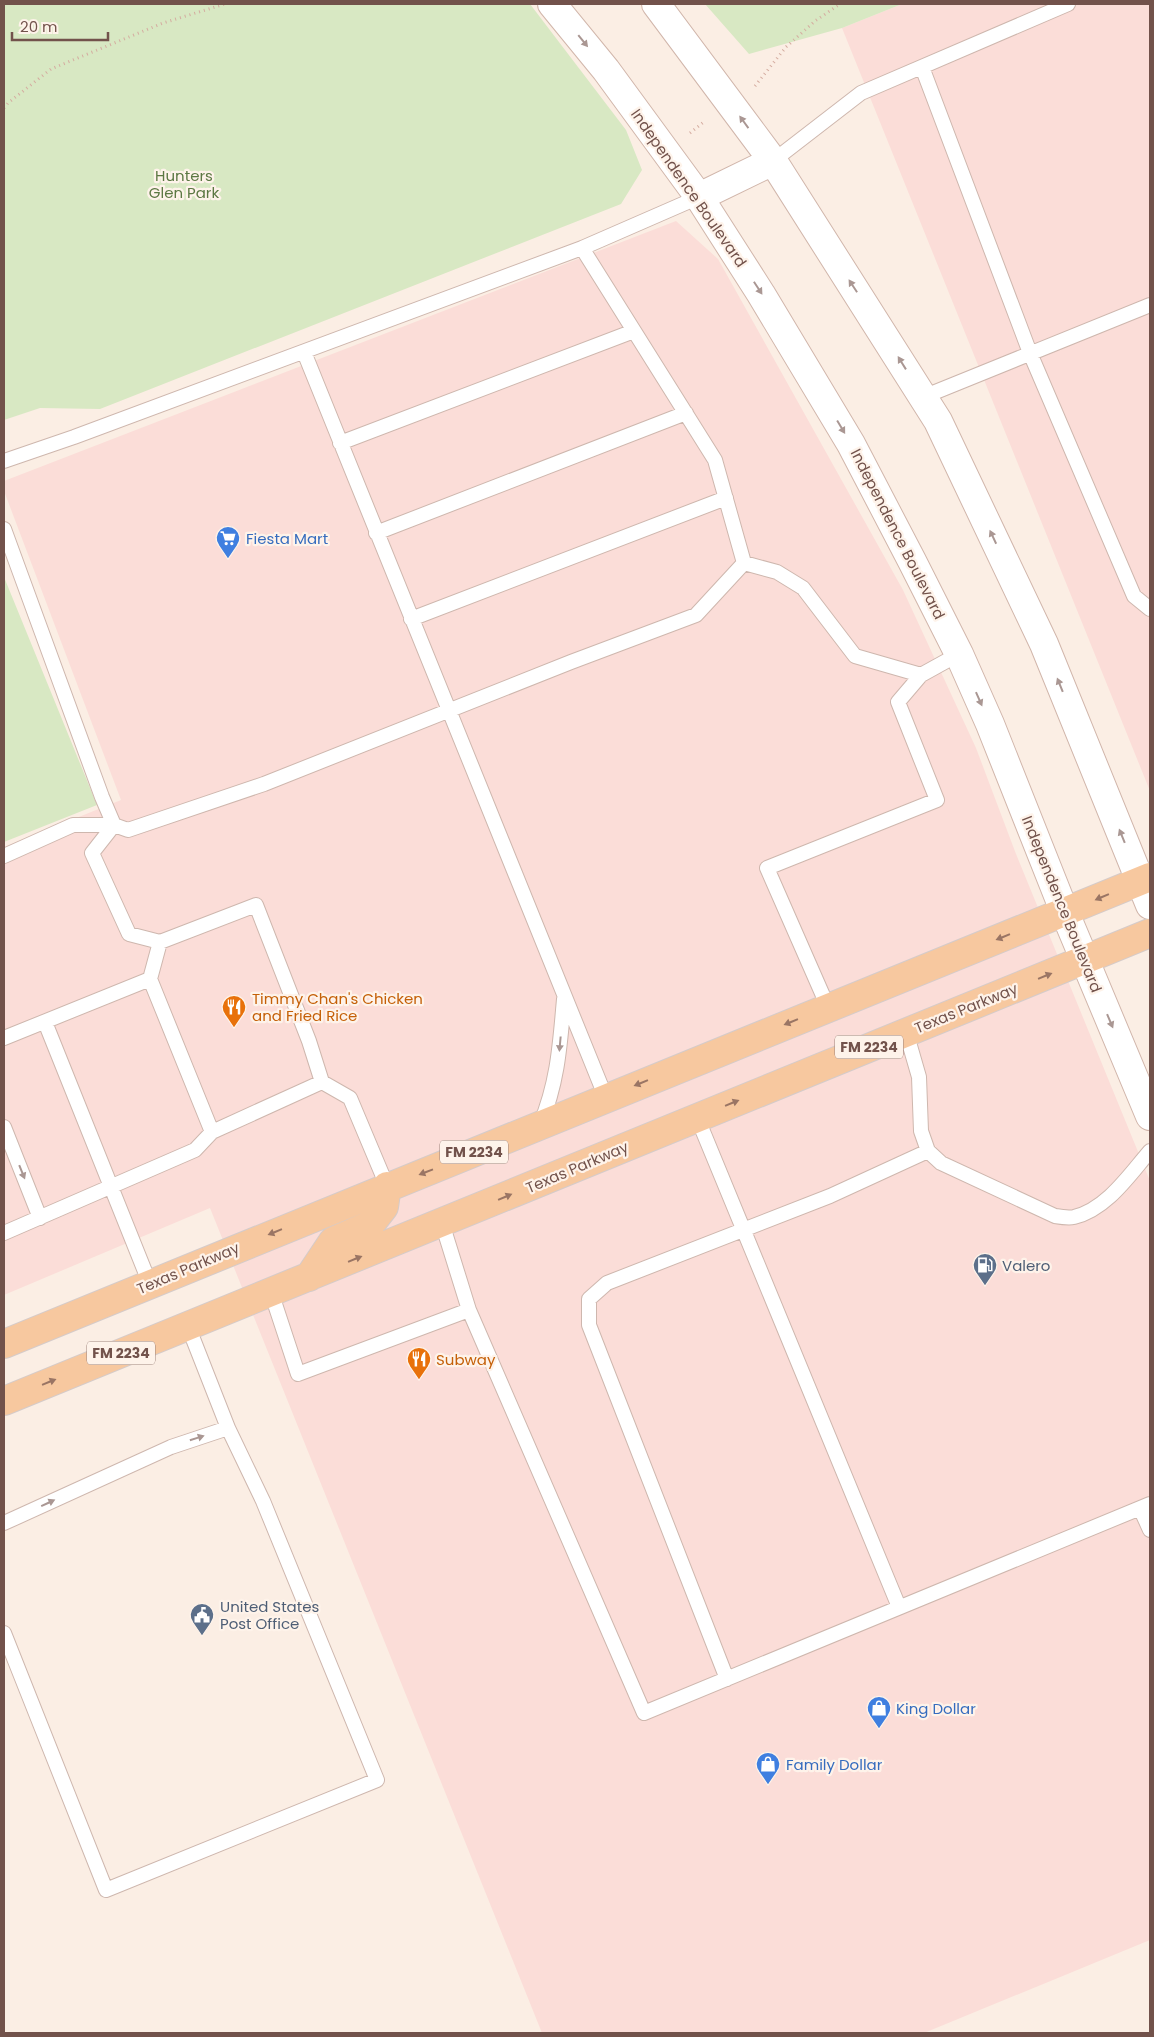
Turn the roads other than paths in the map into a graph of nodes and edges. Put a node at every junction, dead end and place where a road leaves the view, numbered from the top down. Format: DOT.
graph roads {
  1 [pos="552,4"];
  2 [pos="656,4"];
  3 [pos="1068,4"];
  4 [pos="922,67"];
  5 [pos="773,161"];
  6 [pos="699,197"];
  7 [pos="582,248"];
  8 [pos="1150,305"];
  9 [pos="634,331"];
  10 [pos="304,352"];
  11 [pos="1030,353"];
  12 [pos="923,397"];
  13 [pos="686,413"];
  14 [pos="340,443"];
  15 [pos="4,461"];
  16 [pos="726,498"];
  17 [pos="4,529"];
  18 [pos="376,533"];
  19 [pos="744,563"];
  20 [pos="1150,609"];
  21 [pos="411,619"];
  22 [pos="959,654"];
  23 [pos="921,675"];
  24 [pos="448,710"];
  25 [pos="114,825"];
  26 [pos="4,856"];
  27 [pos="1147,887"];
  28 [pos="1065,913"];
  29 [pos="1150,933"];
  30 [pos="160,942"];
  31 [pos="1085,960"];
  32 [pos="150,979"];
  33 [pos="564,996"];
  34 [pos="828,1007"];
  35 [pos="45,1022"];
  36 [pos="906,1032"];
  37 [pos="4,1038"];
  38 [pos="322,1082"];
  39 [pos="606,1098"];
  40 [pos="1150,1116"];
  41 [pos="696,1117"];
  42 [pos="540,1125"];
  43 [pos="4,1127"];
  44 [pos="212,1132"];
  45 [pos="928,1150"];
  46 [pos="1150,1151"];
  47 [pos="387,1186"];
  48 [pos="111,1187"];
  49 [pos="40,1218"];
  50 [pos="442,1223"];
  51 [pos="743,1229"];
  52 [pos="4,1233"];
  53 [pos="309,1277"];
  54 [pos="150,1284"];
  55 [pos="270,1292"];
  56 [pos="469,1310"];
  57 [pos="188,1326"];
  58 [pos="4,1344"];
  59 [pos="4,1400"];
  60 [pos="228,1428"];
  61 [pos="1145,1506"];
  62 [pos="4,1523"];
  63 [pos="1150,1530"];
  64 [pos="899,1608"];
  65 [pos="4,1633"];
  66 [pos="727,1679"];
  1 -- 6 [label="main road, Independence Boulevard, one-way"];
  5 -- 2 [label="main road, one-way"];
  3 -- 4 [label="lane"];
  4 -- 5 [label="lane"];
  4 -- 11 [label="lane"];
  5 -- 6 [label="main road"];
  12 -- 5 [label="main road, one-way"];
  6 -- 7 [label="lane"];
  6 -- 22 [label="main road, Independence Boulevard, one-way"];
  7 -- 9 [label="lane"];
  7 -- 10 [label="lane"];
  8 -- 11 [label="lane"];
  9 -- 13 [label="lane"];
  9 -- 14 [label="lane"];
  10 -- 14 [label="lane"];
  10 -- 15 [label="lane"];
  11 -- 12 [label="lane"];
  11 -- 20 [label="lane"];
  27 -- 12 [label="main road, one-way"];
  13 -- 16 [label="lane"];
  13 -- 18 [label="lane"];
  14 -- 18 [label="lane"];
  16 -- 19 [label="lane"];
  16 -- 21 [label="lane"];
  17 -- 25 [label="lane"];
  18 -- 21 [label="lane"];
  19 -- 23 [label="lane"];
  19 -- 24 [label="lane"];
  21 -- 24 [label="lane"];
  22 -- 23 [label="lane"];
  22 -- 28 [label="main road, Independence Boulevard, one-way"];
  23 -- 34 [label="lane"];
  24 -- 25 [label="lane"];
  24 -- 33 [label="lane"];
  25 -- 26 [label="lane"];
  25 -- 30 [label="lane"];
  27 -- 28 [label="main road, Texas Parkway / FM 2234, one-way"];
  28 -- 31 [label="main road, Independence Boulevard"];
  28 -- 34 [label="main road, Texas Parkway / FM 2234, one-way"];
  29 -- 31 [label="main road, Texas Parkway / FM 2234"];
  30 -- 32 [label="lane"];
  30 -- 38 [label="lane"];
  36 -- 31 [label="main road, Texas Parkway / FM 2234, one-way"];
  31 -- 40 [label="main road, Independence Boulevard, one-way"];
  32 -- 35 [label="lane"];
  32 -- 44 [label="lane"];
  33 -- 39 [label="lane"];
  33 -- 42 [label="lane, one-way"];
  34 -- 39 [label="main road, Texas Parkway / FM 2234, one-way"];
  35 -- 37 [label="lane"];
  35 -- 48 [label="lane"];
  41 -- 36 [label="main road, Texas Parkway / FM 2234, one-way"];
  36 -- 45 [label="lane"];
  38 -- 44 [label="lane"];
  38 -- 47 [label="lane"];
  39 -- 42 [label="main road, Texas Parkway / FM 2234"];
  50 -- 41 [label="main road, Texas Parkway / FM 2234, one-way"];
  41 -- 51 [label="lane"];
  42 -- 47 [label="main road, Texas Parkway / FM 2234, one-way"];
  43 -- 49 [label="lane, one-way"];
  44 -- 48 [label="lane"];
  45 -- 46 [label="lane"];
  45 -- 51 [label="lane"];
  47 -- 53 [label="main road"];
  47 -- 54 [label="main road, Texas Parkway / FM 2234, one-way"];
  48 -- 49 [label="lane"];
  48 -- 54 [label="lane"];
  49 -- 52 [label="lane"];
  53 -- 50 [label="main road, Texas Parkway / FM 2234, one-way"];
  50 -- 56 [label="lane"];
  51 -- 64 [label="lane"];
  51 -- 66 [label="lane"];
  53 -- 55 [label="main road, Texas Parkway / FM 2234"];
  54 -- 58 [label="main road, Texas Parkway / FM 2234"];
  55 -- 56 [label="lane"];
  55 -- 57 [label="main road, Texas Parkway / FM 2234"];
  56 -- 66 [label="lane"];
  59 -- 57 [label="main road, Texas Parkway / FM 2234, one-way"];
  57 -- 60 [label="lane"];
  62 -- 60 [label="lane, one-way"];
  60 -- 65 [label="lane"];
  61 -- 63 [label="lane"];
  61 -- 64 [label="lane"];
  64 -- 66 [label="lane"];
}
